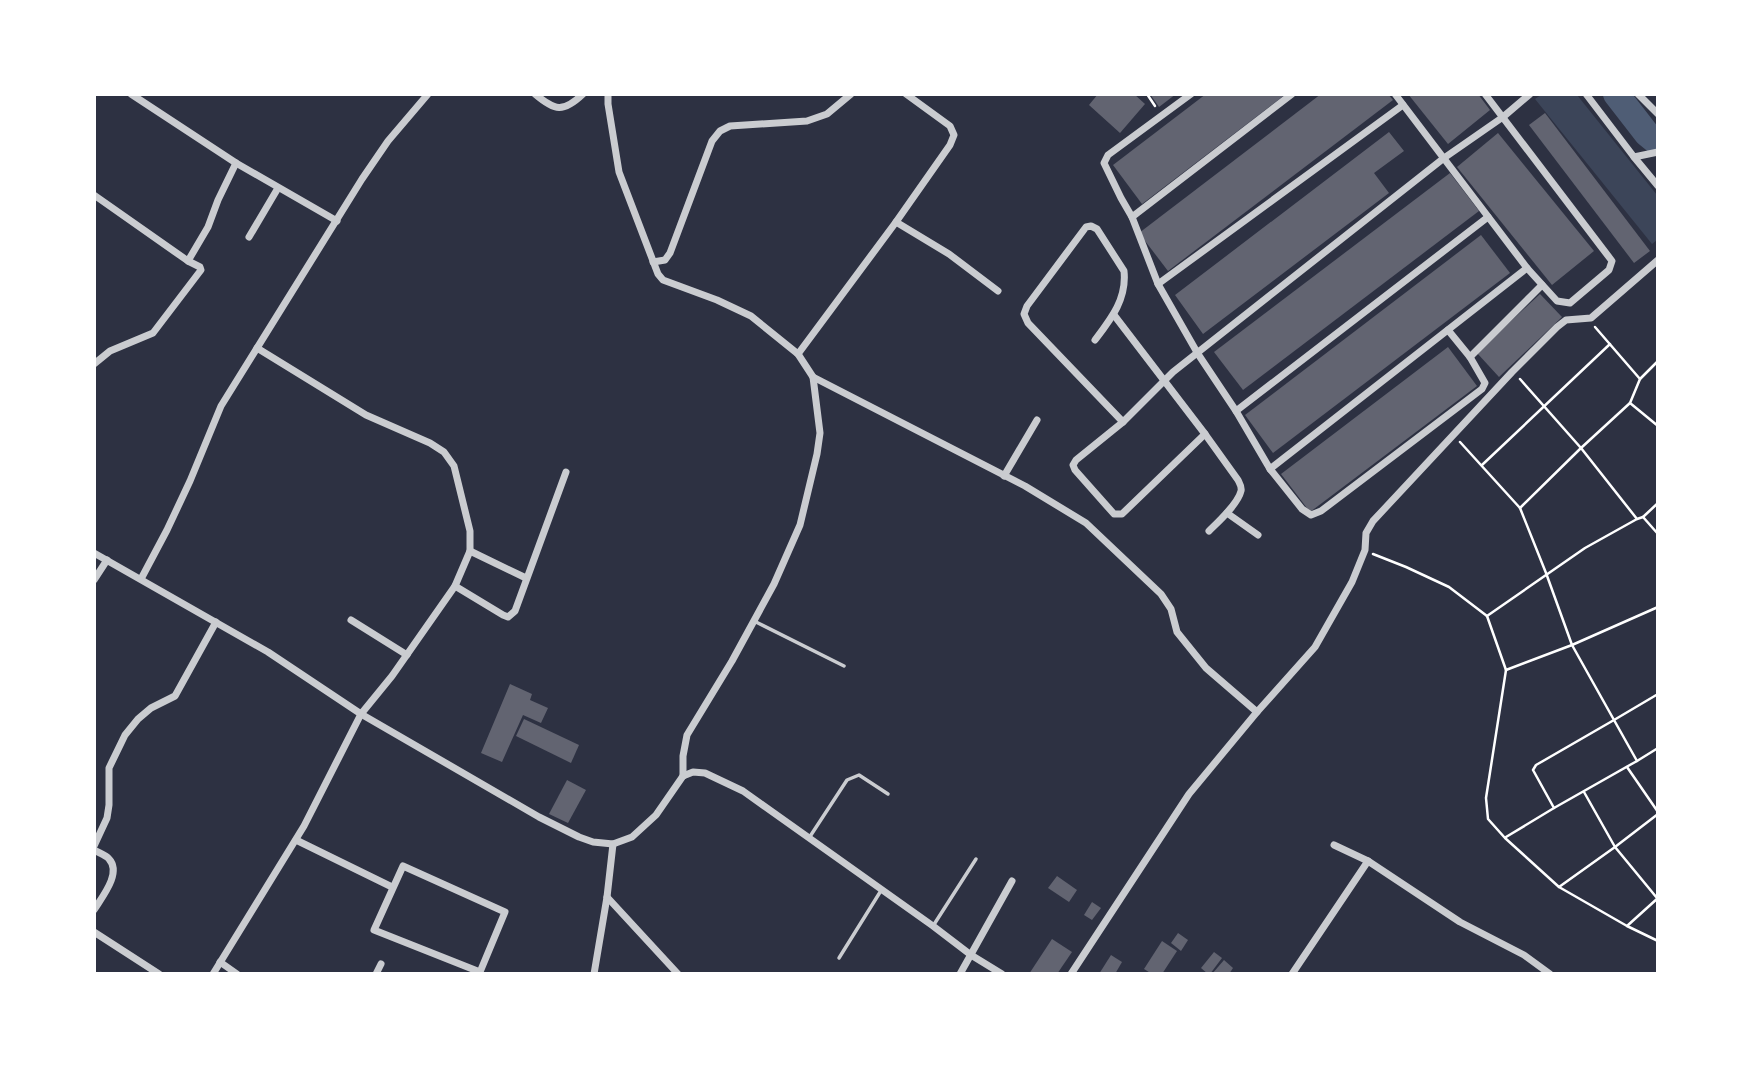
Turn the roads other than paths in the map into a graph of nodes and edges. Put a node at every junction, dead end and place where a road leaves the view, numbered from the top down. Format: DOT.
graph roads {
  1 [pos="131,94"];
  2 [pos="428,94"];
  3 [pos="536,94"];
  4 [pos="583,94"];
  5 [pos="608,94"];
  6 [pos="851,94"];
  7 [pos="906,94"];
  8 [pos="1191,94"];
  9 [pos="1292,94"];
  10 [pos="1395,94"];
  11 [pos="1485,94"];
  12 [pos="1530,94"];
  13 [pos="1586,94"];
  14 [pos="1639,94"];
  15 [pos="1403,105"];
  16 [pos="1657,114"];
  17 [pos="1503,117"];
  18 [pos="1655,152"];
  19 [pos="1634,157"];
  20 [pos="1444,158"];
  21 [pos="236,163"];
  22 [pos="1657,186"];
  23 [pos="278,188"];
  24 [pos="94,195"];
  25 [pos="1132,217"];
  26 [pos="1488,217"];
  27 [pos="337,220"];
  28 [pos="896,222"];
  29 [pos="249,237"];
  30 [pos="1657,260"];
  31 [pos="188,261"];
  32 [pos="653,262"];
  33 [pos="1528,268"];
  34 [pos="1158,284"];
  35 [pos="1542,285"];
  36 [pos="998,291"];
  37 [pos="1114,315"];
  38 [pos="1448,330"];
  39 [pos="1095,340"];
  40 [pos="257,348"];
  41 [pos="798,354"];
  42 [pos="1194,356"];
  43 [pos="1470,357"];
  44 [pos="94,364"];
  45 [pos="813,377"];
  46 [pos="1164,381"];
  47 [pos="1236,411"];
  48 [pos="1037,420"];
  49 [pos="1122,422"];
  50 [pos="1205,434"];
  51 [pos="1270,469"];
  52 [pos="566,472"];
  53 [pos="1004,476"];
  54 [pos="1227,513"];
  55 [pos="1209,531"];
  56 [pos="1258,535"];
  57 [pos="470,551"];
  58 [pos="94,552"];
  59 [pos="107,560"];
  60 [pos="526,578"];
  61 [pos="141,579"];
  62 [pos="94,580"];
  63 [pos="455,586"];
  64 [pos="351,621"];
  65 [pos="754,621"];
  66 [pos="216,622"];
  67 [pos="407,655"];
  68 [pos="844,666"];
  69 [pos="1257,712"];
  70 [pos="361,714"];
  71 [pos="682,776"];
  72 [pos="888,794"];
  73 [pos="809,838"];
  74 [pos="296,840"];
  75 [pos="613,844"];
  76 [pos="1334,845"];
  77 [pos="94,848"];
  78 [pos="976,859"];
  79 [pos="1368,861"];
  80 [pos="1012,881"];
  81 [pos="392,887"];
  82 [pos="882,889"];
  83 [pos="607,897"];
  84 [pos="94,910"];
  85 [pos="933,926"];
  86 [pos="94,932"];
  87 [pos="971,955"];
  88 [pos="839,958"];
  89 [pos="220,962"];
  90 [pos="381,964"];
  91 [pos="159,974"];
  92 [pos="214,974"];
  93 [pos="237,974"];
  94 [pos="376,974"];
  95 [pos="594,974"];
  96 [pos="678,974"];
  97 [pos="960,974"];
  98 [pos="1002,974"];
  99 [pos="1071,974"];
  100 [pos="1292,974"];
  101 [pos="1550,974"];
  1 -- 21 [label="street"];
  2 -- 27 [label="street"];
  3 -- 4 [label="street"];
  5 -- 32 [label="street"];
  6 -- 32 [label="street"];
  7 -- 28 [label="street"];
  8 -- 25 [label="street"];
  9 -- 25 [label="street"];
  10 -- 15 [label="street"];
  11 -- 17 [label="street"];
  12 -- 17 [label="street"];
  13 -- 19 [label="street"];
  14 -- 16 [label="street"];
  15 -- 20 [label="street"];
  15 -- 34 [label="street"];
  17 -- 20 [label="street"];
  17 -- 35 [label="street"];
  18 -- 19 [label="street"];
  19 -- 22 [label="street"];
  20 -- 26 [label="street"];
  20 -- 42 [label="street"];
  21 -- 23 [label="street"];
  21 -- 31 [label="street"];
  23 -- 27 [label="street"];
  23 -- 29 [label="street"];
  24 -- 31 [label="street"];
  25 -- 34 [label="street"];
  26 -- 33 [label="street"];
  26 -- 47 [label="street"];
  27 -- 40 [label="street"];
  28 -- 36 [label="street"];
  28 -- 41 [label="street"];
  30 -- 69 [label="street"];
  31 -- 44 [label="street"];
  32 -- 41 [label="street"];
  33 -- 35 [label="street"];
  33 -- 38 [label="street"];
  34 -- 42 [label="street"];
  35 -- 43 [label="street"];
  37 -- 39 [label="street"];
  37 -- 46 [label="street"];
  37 -- 49 [label="street"];
  38 -- 43 [label="street"];
  38 -- 51 [label="street"];
  40 -- 57 [label="street"];
  40 -- 61 [label="street"];
  41 -- 45 [label="street"];
  42 -- 46 [label="street"];
  42 -- 47 [label="street"];
  43 -- 51 [label="street"];
  45 -- 53 [label="street"];
  45 -- 65 [label="street"];
  46 -- 49 [label="street"];
  46 -- 50 [label="street"];
  47 -- 51 [label="street"];
  48 -- 53 [label="street"];
  49 -- 50 [label="street"];
  50 -- 54 [label="street"];
  52 -- 60 [label="street"];
  53 -- 69 [label="street"];
  54 -- 55 [label="street"];
  54 -- 56 [label="street"];
  57 -- 60 [label="street"];
  57 -- 63 [label="street"];
  58 -- 59 [label="street"];
  59 -- 61 [label="street"];
  59 -- 62 [label="street"];
  60 -- 63 [label="street"];
  61 -- 66 [label="street"];
  63 -- 67 [label="street"];
  64 -- 67 [label="street"];
  65 -- 68 [label="lane"];
  65 -- 71 [label="street"];
  66 -- 70 [label="street"];
  66 -- 77 [label="street"];
  67 -- 70 [label="street"];
  69 -- 99 [label="street"];
  70 -- 74 [label="street"];
  70 -- 75 [label="street"];
  71 -- 73 [label="street"];
  71 -- 75 [label="street"];
  72 -- 73 [label="lane"];
  73 -- 82 [label="street"];
  74 -- 81 [label="street"];
  74 -- 89 [label="street"];
  75 -- 83 [label="street"];
  76 -- 79 [label="street"];
  77 -- 84 [label="street"];
  78 -- 85 [label="lane"];
  79 -- 100 [label="street"];
  79 -- 101 [label="street"];
  80 -- 87 [label="street"];
  81 -- 81 [label="street"];
  82 -- 85 [label="street"];
  82 -- 88 [label="lane"];
  83 -- 95 [label="street"];
  83 -- 96 [label="street"];
  85 -- 87 [label="street"];
  86 -- 91 [label="street"];
  87 -- 97 [label="street"];
  87 -- 98 [label="street"];
  89 -- 92 [label="street"];
  89 -- 93 [label="street"];
  90 -- 94 [label="street"];
}
